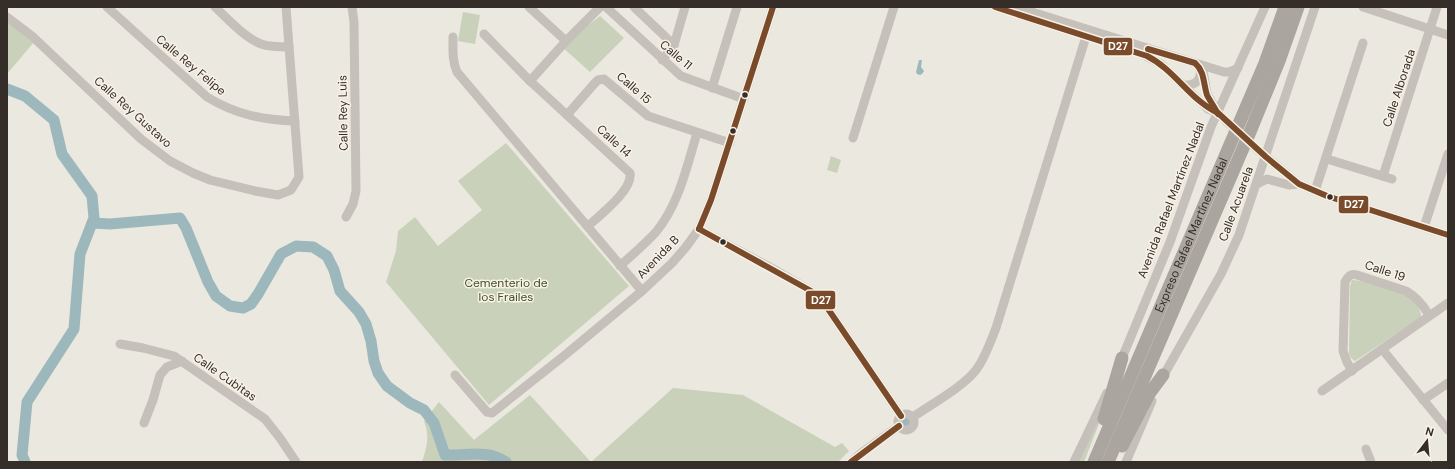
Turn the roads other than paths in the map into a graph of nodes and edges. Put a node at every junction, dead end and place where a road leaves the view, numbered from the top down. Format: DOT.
graph roads {
  1 [pos="107,7"];
  2 [pos="215,7"];
  3 [pos="286,7"];
  4 [pos="352,7"];
  5 [pos="529,7"];
  6 [pos="600,7"];
  7 [pos="606,7"];
  8 [pos="634,7"];
  9 [pos="686,7"];
  10 [pos="737,7"];
  11 [pos="773,7"];
  12 [pos="894,7"];
  13 [pos="995,7"];
  14 [pos="1020,7"];
  15 [pos="1265,7"];
  16 [pos="1285,7"];
  17 [pos="1298,7"];
  18 [pos="1315,7"];
  19 [pos="1363,7"];
  20 [pos="1437,7"];
  21 [pos="1379,9"];
  22 [pos="7,17"];
  23 [pos="1430,29"];
  24 [pos="1087,33"];
  25 [pos="484,34"];
  26 [pos="1448,35"];
  27 [pos="453,37"];
  28 [pos="566,41"];
  29 [pos="1363,43"];
  30 [pos="674,45"];
  31 [pos="289,47"];
  32 [pos="662,60"];
  33 [pos="1197,65"];
  34 [pos="1238,68"];
  35 [pos="530,81"];
  36 [pos="1183,85"];
  37 [pos="712,88"];
  38 [pos="744,99"];
  39 [pos="1218,113"];
  40 [pos="567,114"];
  41 [pos="295,121"];
  42 [pos="697,133"];
  43 [pos="852,138"];
  44 [pos="730,143"];
  45 [pos="1448,154"];
  46 [pos="1263,155"];
  47 [pos="1327,159"];
  48 [pos="1445,172"];
  49 [pos="1383,176"];
  50 [pos="1392,179"];
  51 [pos="1257,184"];
  52 [pos="1299,184"];
  53 [pos="1316,191"];
  54 [pos="346,217"];
  55 [pos="588,226"];
  56 [pos="1424,227"];
  57 [pos="699,228"];
  58 [pos="1448,235"];
  59 [pos="620,266"];
  60 [pos="642,291"];
  61 [pos="1448,303"];
  62 [pos="1429,315"];
  63 [pos="120,344"];
  64 [pos="1382,349"];
  65 [pos="1122,358"];
  66 [pos="182,361"];
  67 [pos="1352,371"];
  68 [pos="455,375"];
  69 [pos="1163,375"];
  70 [pos="1448,383"];
  71 [pos="1322,391"];
  72 [pos="1423,400"];
  73 [pos="901,416"];
  74 [pos="913,417"];
  75 [pos="144,423"];
  76 [pos="899,426"];
  77 [pos="1448,430"];
  78 [pos="1366,450"];
  79 [pos="296,462"];
  80 [pos="851,462"];
  81 [pos="1074,462"];
  82 [pos="1093,462"];
  83 [pos="1109,462"];
  84 [pos="1126,462"];
  85 [pos="1371,462"];
  1 -- 41 [label="street, Calle Rey Felipe"];
  2 -- 31 [label="street"];
  3 -- 31 [label="street, Calle Rey Gustavo"];
  4 -- 54 [label="street, Calle Rey Luis"];
  5 -- 28 [label="street"];
  6 -- 28 [label="street"];
  7 -- 32 [label="street, Calle 11"];
  8 -- 30 [label="street"];
  9 -- 30 [label="street"];
  10 -- 37 [label="street"];
  11 -- 38 [label="street, Avenida B"];
  12 -- 43 [label="street"];
  13 -- 24 [label="street"];
  14 -- 24 [label="street"];
  15 -- 34 [label="street, Avenida Rafael Martínez Nadal"];
  16 -- 82 [label="highway, Expreso Rafael Martínez Nadal"];
  17 -- 83 [label="highway, Expreso Rafael Martínez Nadal"];
  18 -- 46 [label="street, Calle Acuarela"];
  19 -- 21 [label="street"];
  20 -- 23 [label="street, Calle Alborada"];
  21 -- 23 [label="street"];
  22 -- 41 [label="street, Calle Rey Gustavo"];
  23 -- 26 [label="street"];
  23 -- 49 [label="street, Calle Alborada"];
  24 -- 33 [label="street"];
  24 -- 36 [label="street"];
  24 -- 74 [label="street"];
  25 -- 35 [label="street, Calle 14"];
  27 -- 55 [label="street"];
  28 -- 35 [label="street"];
  29 -- 47 [label="street"];
  30 -- 32 [label="street"];
  31 -- 41 [label="street, Calle Rey Gustavo"];
  32 -- 37 [label="street, Calle 11"];
  33 -- 34 [label="street"];
  33 -- 36 [label="street"];
  33 -- 39 [label="street"];
  34 -- 39 [label="street, Avenida Rafael Martínez Nadal"];
  35 -- 40 [label="street, Calle 14"];
  36 -- 39 [label="street"];
  37 -- 38 [label="street, Calle 11"];
  38 -- 44 [label="street, Avenida B"];
  39 -- 46 [label="street, bridge"];
  39 -- 65 [label="street, Avenida Rafael Martínez Nadal"];
  40 -- 42 [label="street, Calle 15"];
  40 -- 55 [label="street, Calle 14"];
  42 -- 44 [label="street, Calle 15"];
  42 -- 59 [label="street"];
  44 -- 57 [label="street, Avenida B"];
  45 -- 48 [label="street"];
  46 -- 51 [label="street, Calle Acuarela"];
  46 -- 52 [label="street"];
  47 -- 49 [label="street"];
  47 -- 53 [label="street"];
  48 -- 56 [label="street"];
  49 -- 50 [label="street"];
  51 -- 52 [label="street"];
  51 -- 69 [label="street, Calle Acuarela"];
  52 -- 53 [label="street"];
  53 -- 56 [label="street"];
  55 -- 59 [label="street"];
  56 -- 58 [label="street"];
  57 -- 60 [label="street, Avenida B"];
  57 -- 73 [label="street"];
  59 -- 60 [label="street"];
  60 -- 68 [label="street, Avenida B"];
  61 -- 62 [label="street"];
  62 -- 64 [label="street"];
  62 -- 67 [label="street, Calle 19"];
  63 -- 66 [label="street, Calle Cubitas"];
  64 -- 67 [label="street"];
  64 -- 72 [label="street"];
  65 -- 81 [label="street, Avenida Rafael Martínez Nadal"];
  65 -- 82 [label="highway"];
  66 -- 75 [label="street"];
  66 -- 79 [label="street, Calle Cubitas"];
  67 -- 71 [label="street"];
  69 -- 83 [label="highway"];
  69 -- 84 [label="street, Calle Acuarela"];
  70 -- 72 [label="street"];
  72 -- 77 [label="street"];
  73 -- 74 [label="street"];
  73 -- 76 [label="street"];
  74 -- 76 [label="street"];
  76 -- 80 [label="street"];
  78 -- 85 [label="street"];
}
